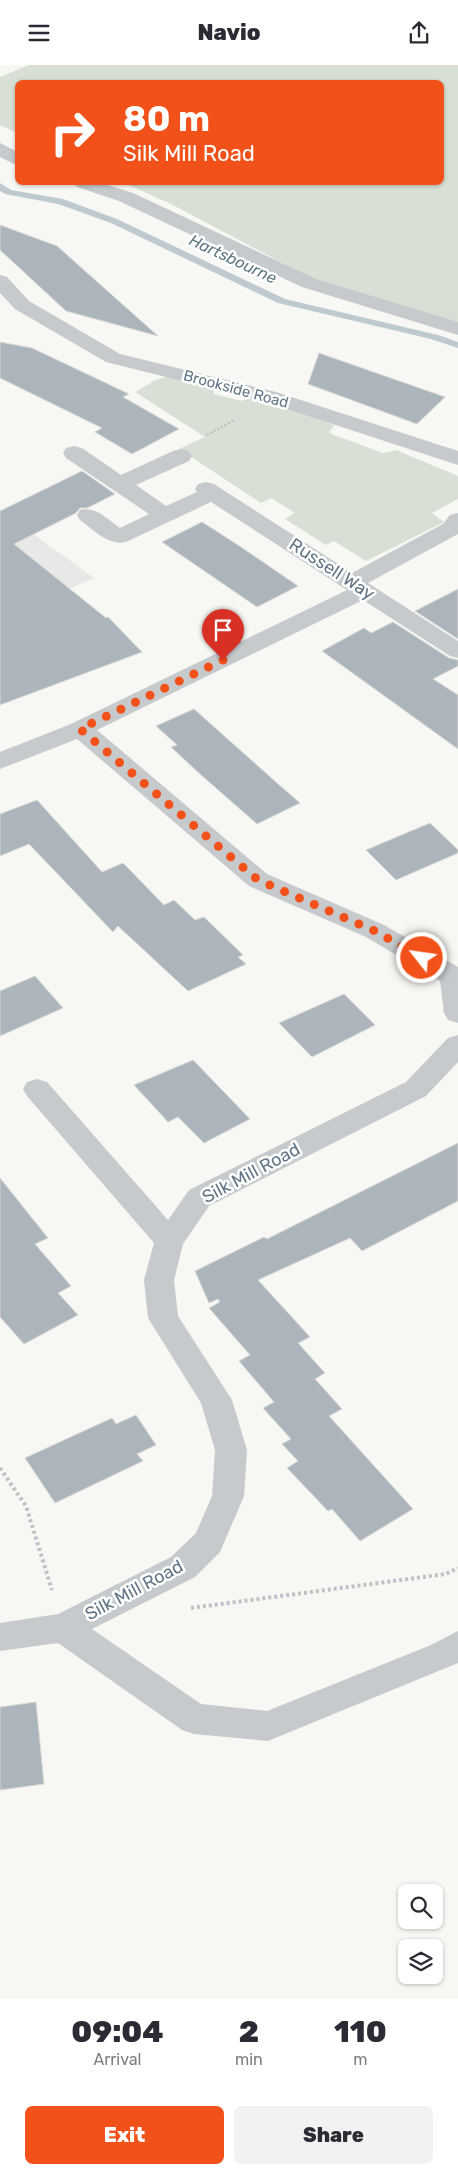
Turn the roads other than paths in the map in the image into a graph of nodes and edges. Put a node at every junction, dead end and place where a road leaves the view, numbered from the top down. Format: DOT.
graph roads {
  1 [pos="0,149"];
  2 [pos="15,158"];
  3 [pos="90,185"];
  4 [pos="0,281"];
  5 [pos="22,305"];
  6 [pos="0,311"];
  7 [pos="458,329"];
  8 [pos="74,453"];
  9 [pos="180,456"];
  10 [pos="458,459"];
  11 [pos="120,484"];
  12 [pos="88,515"];
  13 [pos="165,515"];
  14 [pos="458,520"];
  15 [pos="359,586"];
  16 [pos="458,651"];
  17 [pos="80,729"];
  18 [pos="0,761"];
  19 [pos="458,1013"];
  20 [pos="458,1045"];
  21 [pos="37,1089"];
  22 [pos="169,1241"];
  23 [pos="63,1628"];
  24 [pos="0,1637"];
  25 [pos="458,1646"];
  1 -- 2 [label="street"];
  3 -- 7 [label="street"];
  4 -- 5 [label="street, Brookside Road"];
  5 -- 6 [label="street"];
  5 -- 10 [label="street, Brookside Road"];
  8 -- 11 [label="street"];
  9 -- 11 [label="street"];
  11 -- 13 [label="street"];
  12 -- 13 [label="street"];
  13 -- 15 [label="street, Russell Way"];
  14 -- 15 [label="street"];
  15 -- 16 [label="street, Russell Way"];
  15 -- 17 [label="street"];
  17 -- 18 [label="street"];
  17 -- 19 [label="street"];
  20 -- 22 [label="street, Silk Mill Road"];
  21 -- 22 [label="street"];
  22 -- 23 [label="street, Silk Mill Road"];
  23 -- 24 [label="street, Silk Mill Road"];
  23 -- 25 [label="street"];
}
